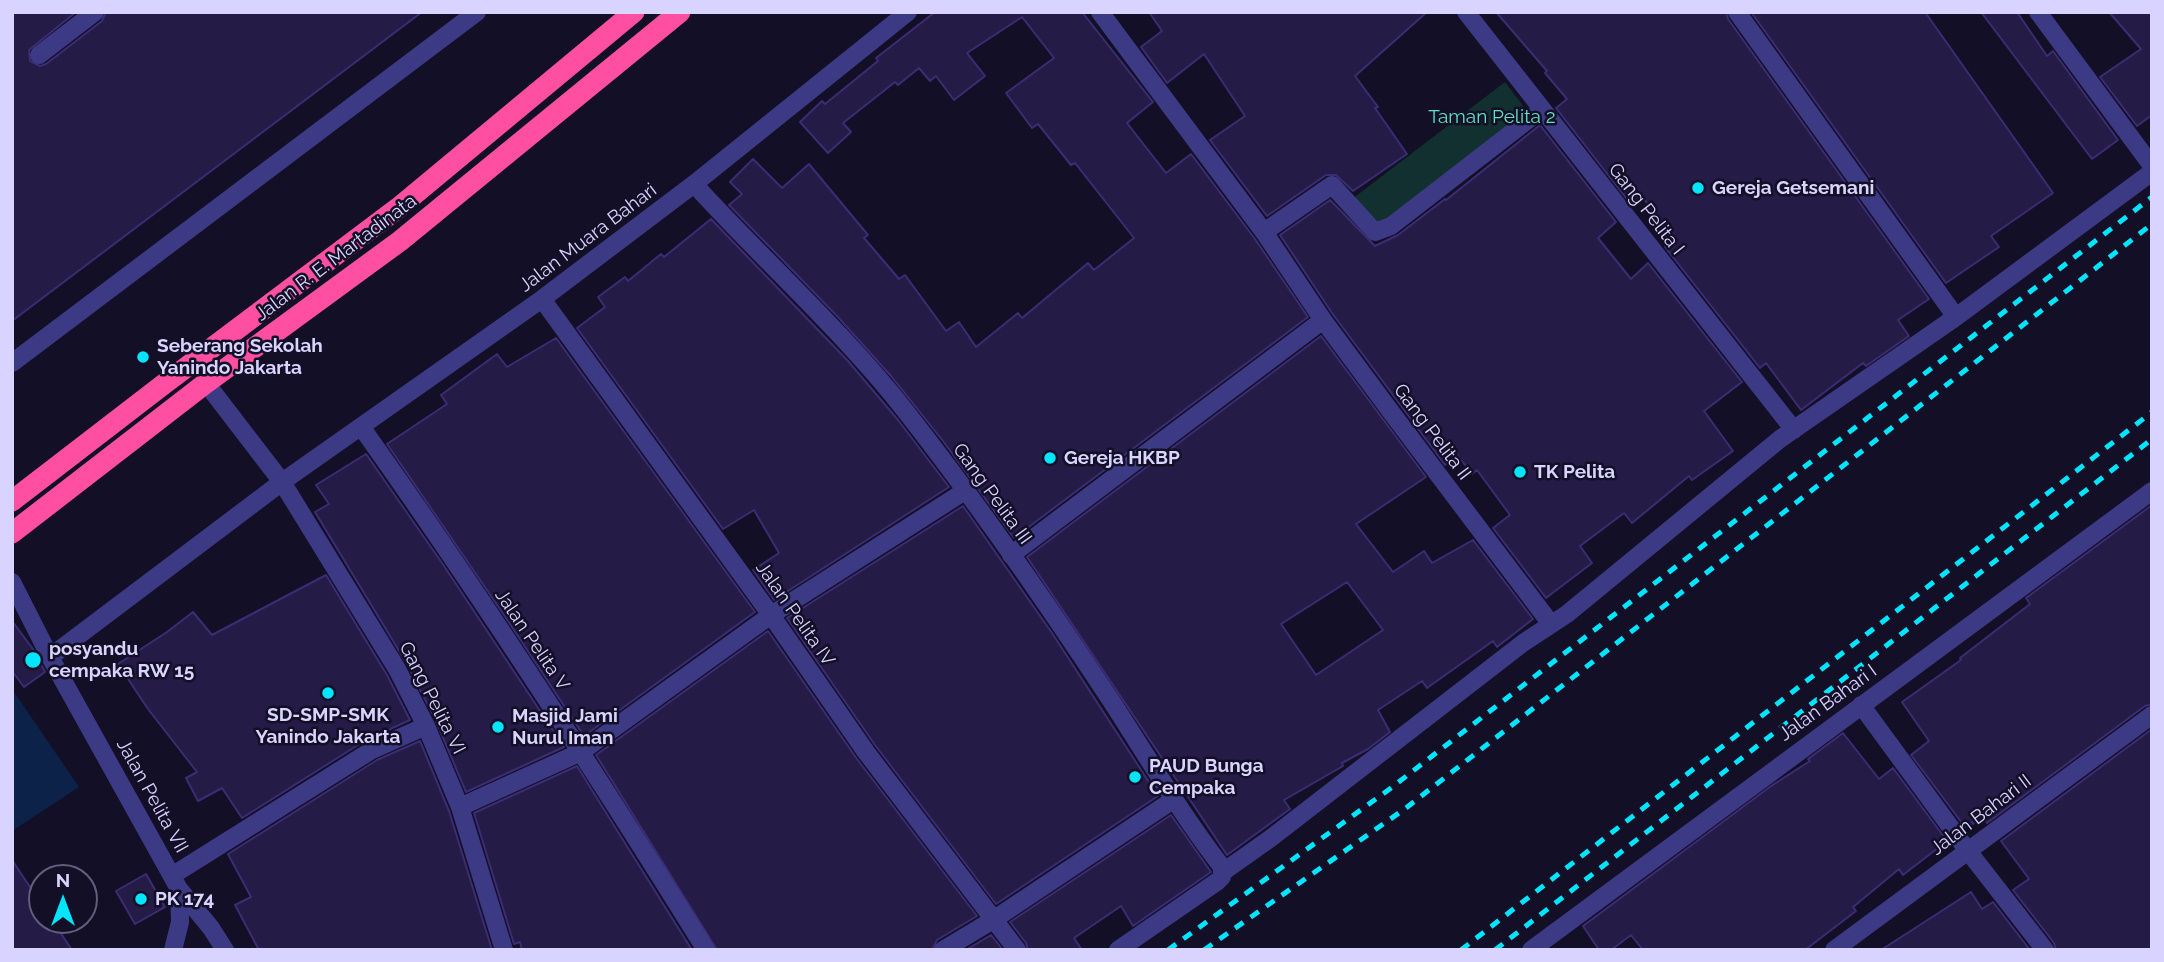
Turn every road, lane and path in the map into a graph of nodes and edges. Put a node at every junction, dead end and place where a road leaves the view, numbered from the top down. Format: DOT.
graph roads {
  1 [pos="94,12"];
  2 [pos="477,12"];
  3 [pos="634,12"];
  4 [pos="680,12"];
  5 [pos="908,12"];
  6 [pos="1100,12"];
  7 [pos="1466,12"];
  8 [pos="1737,12"];
  9 [pos="2038,12"];
  10 [pos="40,55"];
  11 [pos="1541,110"];
  12 [pos="2152,169"];
  13 [pos="694,184"];
  14 [pos="1264,232"];
  15 [pos="542,299"];
  16 [pos="1956,317"];
  17 [pos="1323,320"];
  18 [pos="12,363"];
  19 [pos="206,383"];
  20 [pos="362,428"];
  21 [pos="1794,430"];
  22 [pos="282,482"];
  23 [pos="965,491"];
  24 [pos="2152,491"];
  25 [pos="12,501"];
  26 [pos="12,533"];
  27 [pos="1011,555"];
  28 [pos="12,582"];
  29 [pos="771,615"];
  30 [pos="1551,624"];
  31 [pos="50,657"];
  32 [pos="1861,705"];
  33 [pos="2152,715"];
  34 [pos="426,726"];
  35 [pos="581,752"];
  36 [pos="1173,800"];
  37 [pos="460,807"];
  38 [pos="1968,850"];
  39 [pos="1220,866"];
  40 [pos="176,882"];
  41 [pos="993,920"];
  42 [pos="173,950"];
  43 [pos="225,950"];
  44 [pos="505,950"];
  45 [pos="706,950"];
  46 [pos="943,950"];
  47 [pos="1017,950"];
  48 [pos="1118,950"];
  49 [pos="1531,950"];
  50 [pos="1835,950"];
  51 [pos="2045,950"];
  1 -- 10 [label="street"];
  2 -- 18 [label="street"];
  3 -- 25 [label="highway, Jalan R. E. Martadinata"];
  4 -- 19 [label="highway, Jalan R. E. Martadinata"];
  5 -- 13 [label="street, Jalan Muara Bahari"];
  6 -- 14 [label="street, Gang Pelita II"];
  7 -- 11 [label="street, Gang Pelita I"];
  8 -- 16 [label="street"];
  9 -- 12 [label="street"];
  11 -- 14 [label="street"];
  11 -- 21 [label="street, Gang Pelita I"];
  12 -- 16 [label="street"];
  13 -- 15 [label="street, Jalan Muara Bahari"];
  13 -- 23 [label="street, Gang Pelita III"];
  14 -- 17 [label="street, Gang Pelita II"];
  15 -- 20 [label="street, Jalan Muara Bahari"];
  15 -- 29 [label="street, Jalan Pelita IV"];
  16 -- 21 [label="street"];
  17 -- 27 [label="street"];
  17 -- 30 [label="street, Gang Pelita II"];
  19 -- 22 [label="street"];
  19 -- 26 [label="highway, Jalan R. E. Martadinata"];
  20 -- 22 [label="street, Jalan Muara Bahari"];
  20 -- 35 [label="street, Jalan Pelita V"];
  21 -- 30 [label="street"];
  22 -- 31 [label="street, Jalan Muara Bahari"];
  22 -- 34 [label="street, Gang Pelita VI"];
  23 -- 27 [label="street, Gang Pelita III"];
  23 -- 29 [label="street"];
  24 -- 32 [label="street, Jalan Bahari I"];
  27 -- 36 [label="street, Gang Pelita III"];
  28 -- 31 [label="street"];
  29 -- 35 [label="street"];
  29 -- 41 [label="street, Jalan Pelita IV"];
  30 -- 39 [label="street"];
  31 -- 40 [label="street, Jalan Pelita VII"];
  32 -- 38 [label="street"];
  32 -- 49 [label="street, Jalan Bahari I"];
  33 -- 38 [label="street, Jalan Bahari II"];
  34 -- 37 [label="street, Gang Pelita VI"];
  34 -- 40 [label="street"];
  35 -- 37 [label="street"];
  35 -- 45 [label="street, Jalan Pelita V"];
  36 -- 39 [label="street, Gang Pelita III"];
  36 -- 41 [label="street"];
  37 -- 44 [label="street, Gang Pelita VI"];
  38 -- 50 [label="street, Jalan Bahari II"];
  38 -- 51 [label="street"];
  39 -- 48 [label="street"];
  40 -- 42 [label="street"];
  40 -- 43 [label="street, Jalan Pelita VII"];
  41 -- 46 [label="street"];
  41 -- 47 [label="street, Jalan Pelita IV"];
}
